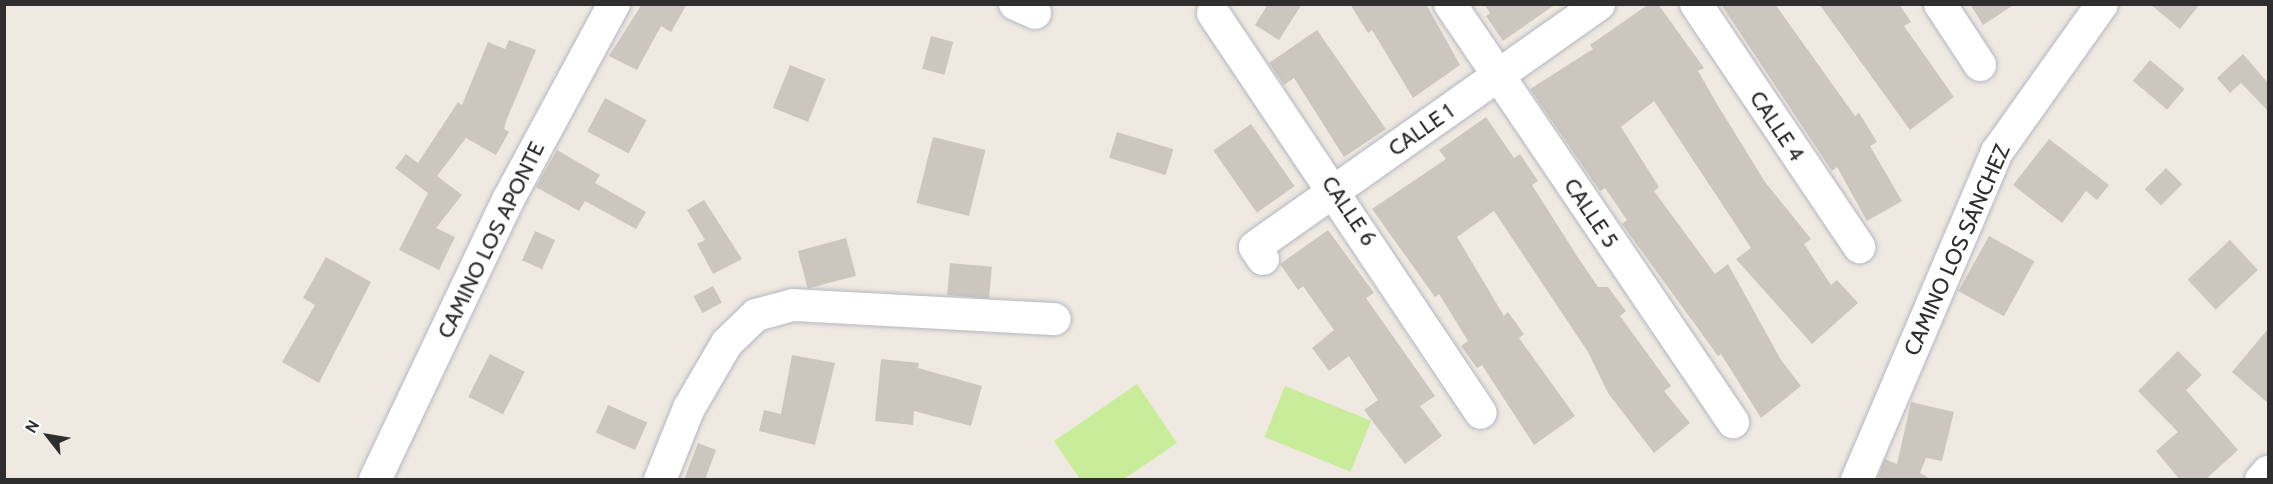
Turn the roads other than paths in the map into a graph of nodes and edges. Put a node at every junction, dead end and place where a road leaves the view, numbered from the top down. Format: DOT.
graph roads {
  1 [pos="614,4"];
  2 [pos="1450,4"];
  3 [pos="1599,4"];
  4 [pos="1696,4"];
  5 [pos="1940,4"];
  6 [pos="2102,4"];
  7 [pos="1213,13"];
  8 [pos="1980,66"];
  9 [pos="1498,76"];
  10 [pos="1335,190"];
  11 [pos="1859,247"];
  12 [pos="1263,259"];
  13 [pos="1055,319"];
  14 [pos="1481,413"];
  15 [pos="1733,422"];
  16 [pos="2268,472"];
  17 [pos="375,480"];
  18 [pos="660,480"];
  19 [pos="1857,480"];
  20 [pos="2261,480"];
  1 -- 17 [label="street, CAMINO LOS APONTE"];
  2 -- 9 [label="street, CALLE 5"];
  3 -- 9 [label="street, CALLE 1"];
  4 -- 11 [label="street, CALLE 4"];
  5 -- 8 [label="street"];
  6 -- 19 [label="street, CAMINO LOS SÁNCHEZ"];
  7 -- 10 [label="street, CALLE 6"];
  9 -- 10 [label="street, CALLE 1"];
  9 -- 15 [label="street, CALLE 5"];
  10 -- 12 [label="street, CALLE 1"];
  10 -- 14 [label="street, CALLE 6"];
  13 -- 18 [label="street"];
  16 -- 20 [label="street"];
}
